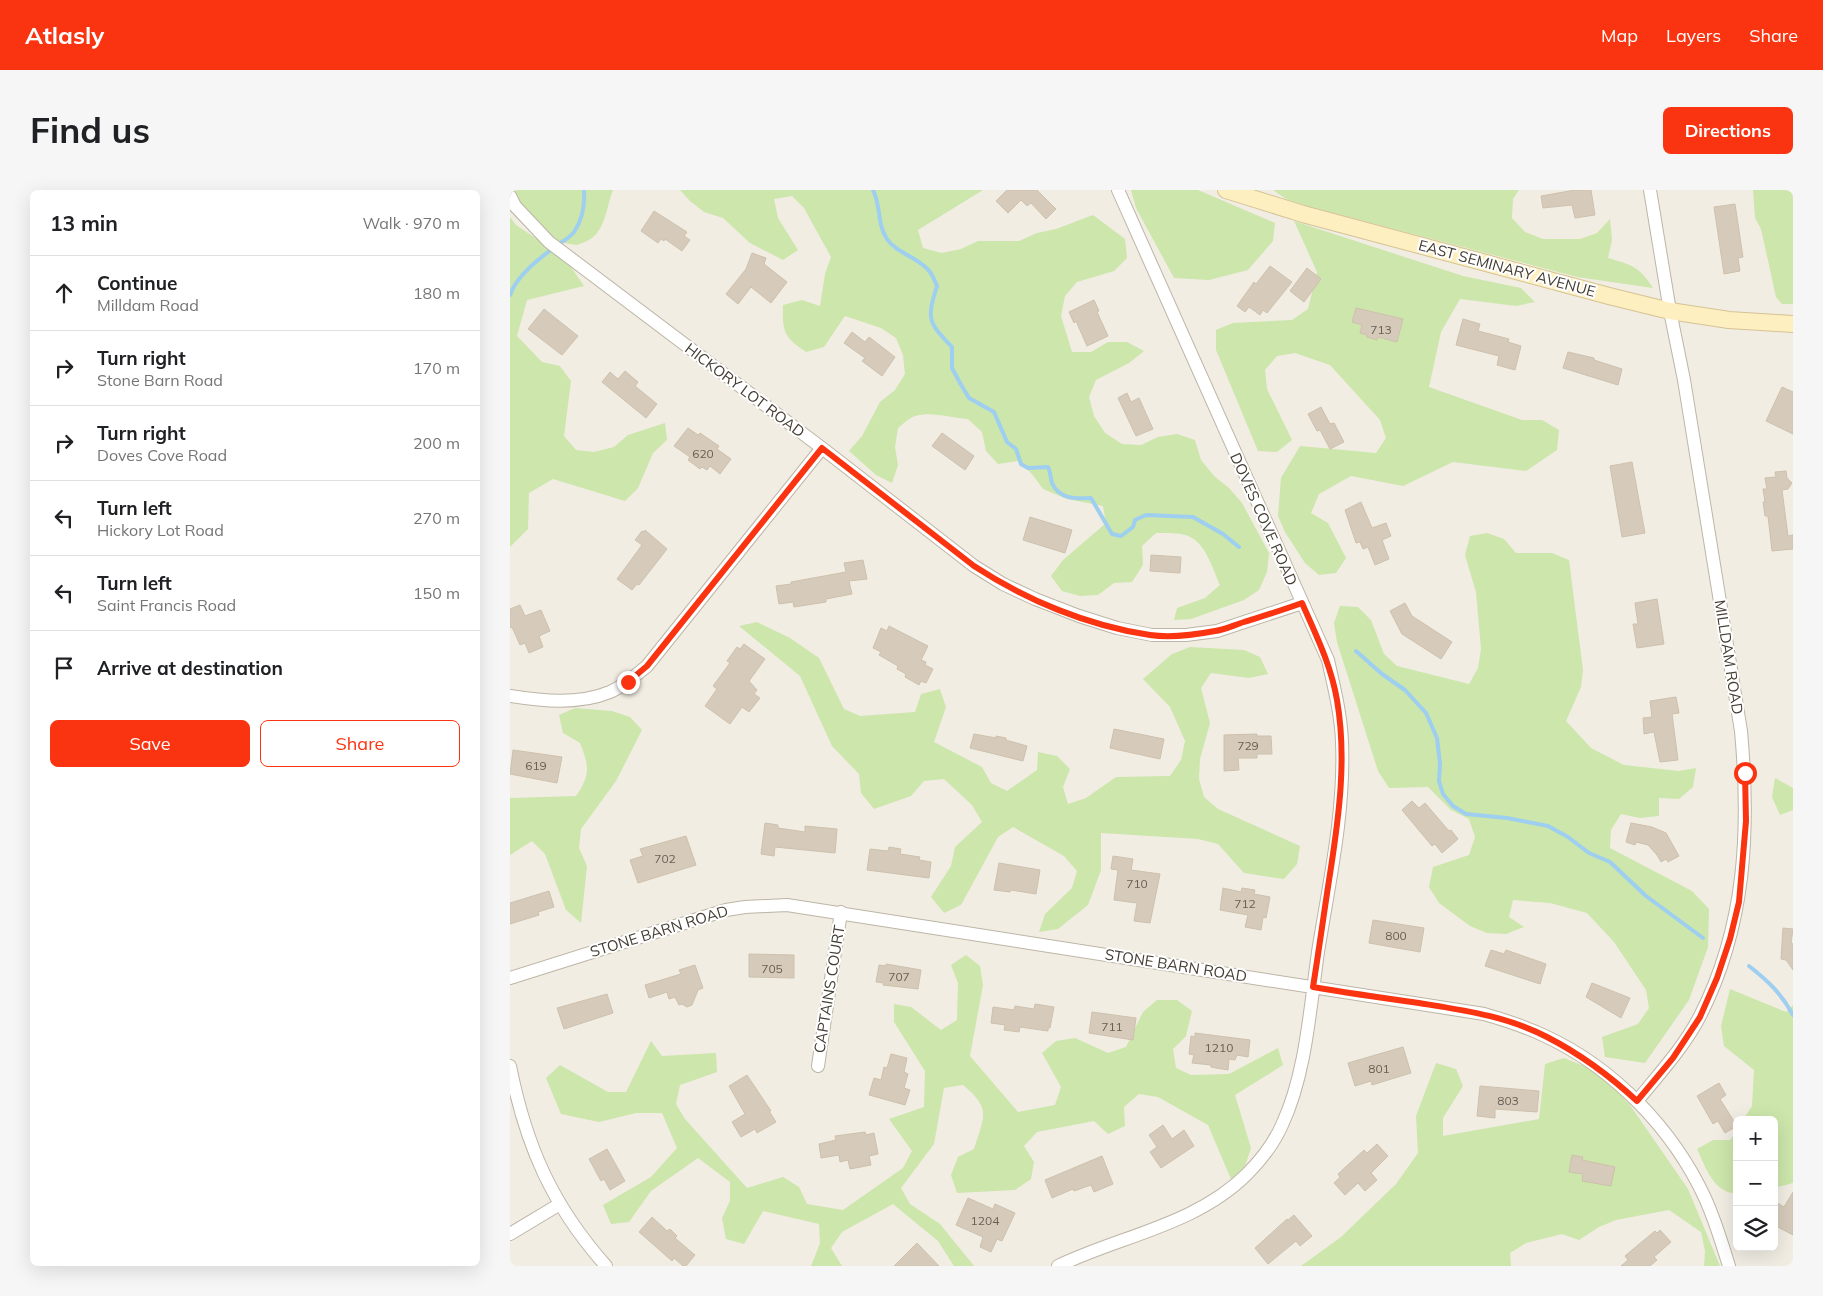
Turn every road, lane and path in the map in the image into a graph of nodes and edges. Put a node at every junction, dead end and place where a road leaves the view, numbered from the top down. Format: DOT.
graph roads {
  1 [pos="1118,190"];
  2 [pos="1226,190"];
  3 [pos="1650,190"];
  4 [pos="510,196"];
  5 [pos="1670,311"];
  6 [pos="1793,324"];
  7 [pos="822,448"];
  8 [pos="1302,603"];
  9 [pos="510,696"];
  10 [pos="841,912"];
  11 [pos="510,978"];
  12 [pos="1313,987"];
  13 [pos="510,1066"];
  14 [pos="818,1066"];
  15 [pos="1637,1101"];
  16 [pos="560,1204"];
  17 [pos="510,1234"];
  18 [pos="606,1266"];
  19 [pos="1058,1266"];
  20 [pos="1729,1266"];
  1 -- 8 [label="street, DOVES COVE ROAD"];
  2 -- 5 [label="street, EAST SEMINARY AVENUE"];
  3 -- 5 [label="street, MILLDAM ROAD"];
  4 -- 7 [label="street, HICKORY LOT ROAD"];
  5 -- 6 [label="street, EAST SEMINARY AVENUE"];
  5 -- 15 [label="street, MILLDAM ROAD"];
  7 -- 8 [label="street, HICKORY LOT ROAD"];
  7 -- 9 [label="street"];
  8 -- 12 [label="street, DOVES COVE ROAD"];
  10 -- 11 [label="street, STONE BARN ROAD"];
  10 -- 12 [label="street, STONE BARN ROAD"];
  10 -- 14 [label="street, CAPTAINS COURT"];
  12 -- 15 [label="street, STONE BARN ROAD"];
  12 -- 19 [label="street, DOVES COVE ROAD"];
  13 -- 16 [label="street"];
  15 -- 20 [label="street, STONE BARN ROAD"];
  16 -- 17 [label="street"];
  16 -- 18 [label="street"];
}
